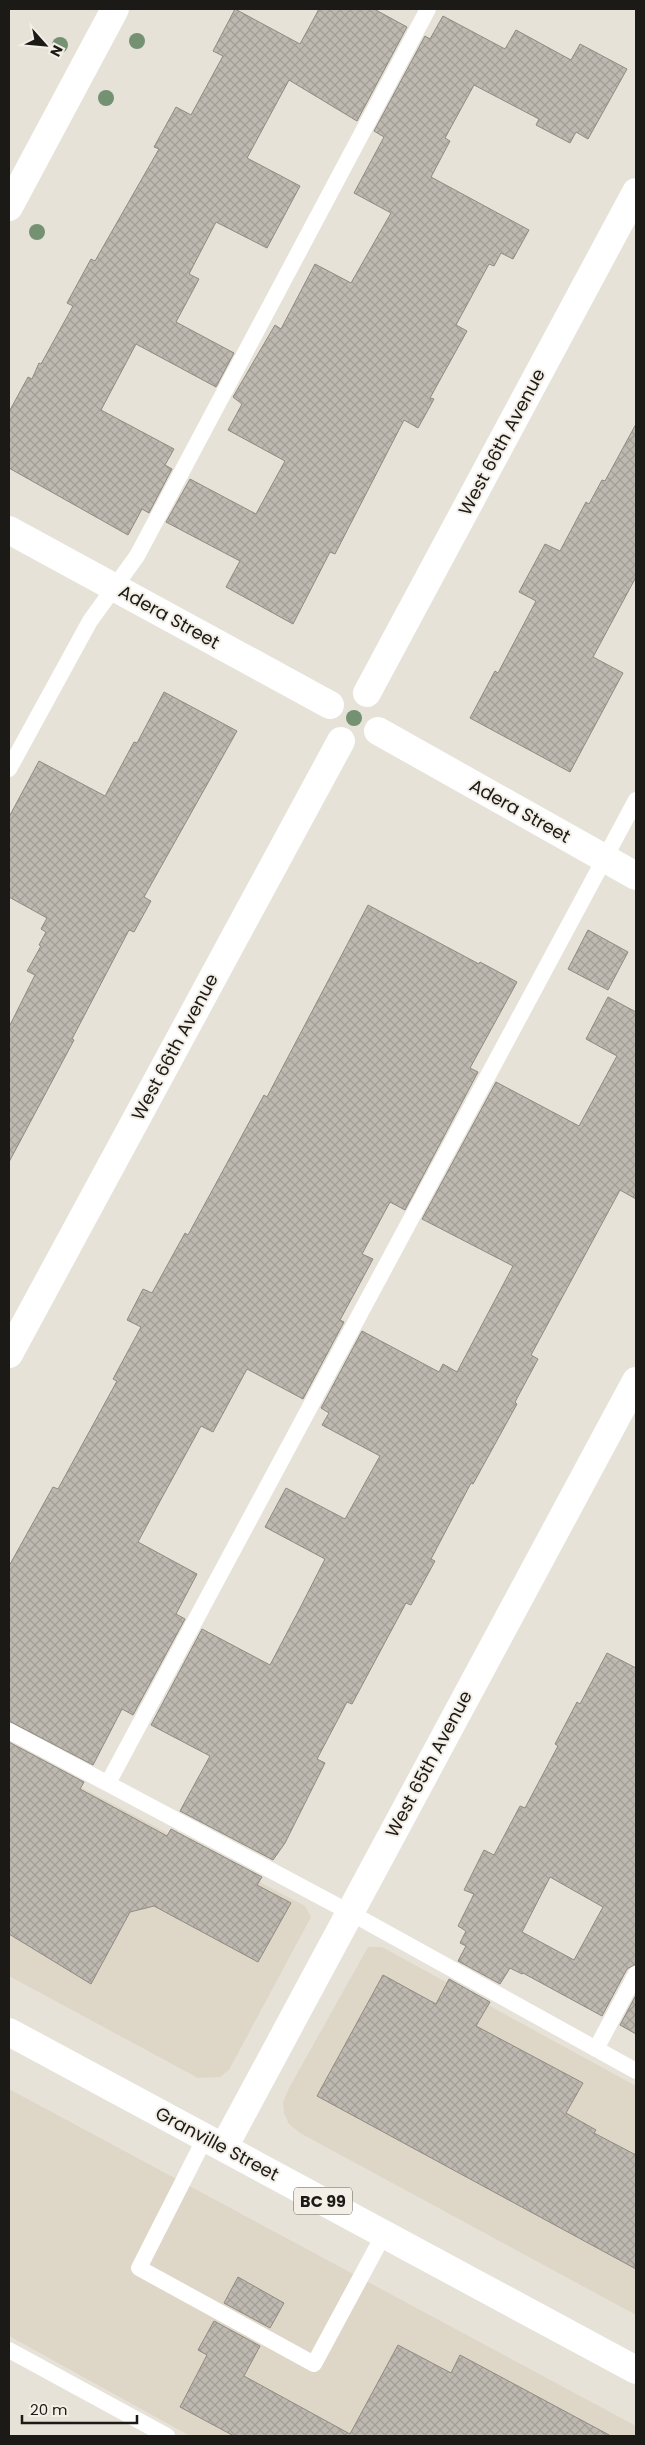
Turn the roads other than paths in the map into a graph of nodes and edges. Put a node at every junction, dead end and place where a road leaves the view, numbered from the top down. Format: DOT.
graph roads {
  1 [pos="115,9"];
  2 [pos="428,9"];
  3 [pos="636,192"];
  4 [pos="9,207"];
  5 [pos="9,530"];
  6 [pos="114,587"];
  7 [pos="367,693"];
  8 [pos="330,705"];
  9 [pos="378,731"];
  10 [pos="341,741"];
  11 [pos="9,769"];
  12 [pos="636,800"];
  13 [pos="604,858"];
  14 [pos="636,876"];
  15 [pos="9,1354"];
  16 [pos="636,1381"];
  17 [pos="9,1731"];
  18 [pos="108,1783"];
  19 [pos="349,1912"];
  20 [pos="636,1974"];
  21 [pos="9,2032"];
  22 [pos="596,2049"];
  23 [pos="636,2071"];
  24 [pos="215,2142"];
  25 [pos="384,2234"];
  26 [pos="9,2350"];
  27 [pos="636,2370"];
  28 [pos="167,2436"];
  1 -- 4 [label="main road"];
  2 -- 6 [label="lane"];
  3 -- 7 [label="main road, West 66th Avenue"];
  5 -- 6 [label="main road, Adera Street"];
  6 -- 8 [label="main road, Adera Street"];
  6 -- 11 [label="lane"];
  7 -- 8 [label="main road"];
  7 -- 9 [label="main road"];
  8 -- 10 [label="main road"];
  9 -- 10 [label="main road"];
  9 -- 13 [label="main road, Adera Street"];
  10 -- 15 [label="main road, West 66th Avenue"];
  12 -- 13 [label="lane"];
  13 -- 14 [label="main road, Adera Street"];
  13 -- 18 [label="lane"];
  16 -- 19 [label="main road, West 65th Avenue"];
  17 -- 18 [label="lane"];
  18 -- 19 [label="lane"];
  19 -- 22 [label="lane"];
  19 -- 24 [label="main road, West 65th Avenue"];
  20 -- 22 [label="lane"];
  21 -- 24 [label="main road, Granville Street / BC 99"];
  22 -- 23 [label="lane"];
  24 -- 25 [label="main road, Granville Street / BC 99"];
  24 -- 25 [label="lane"];
  25 -- 27 [label="main road, Granville Street / BC 99"];
  26 -- 28 [label="lane"];
}
